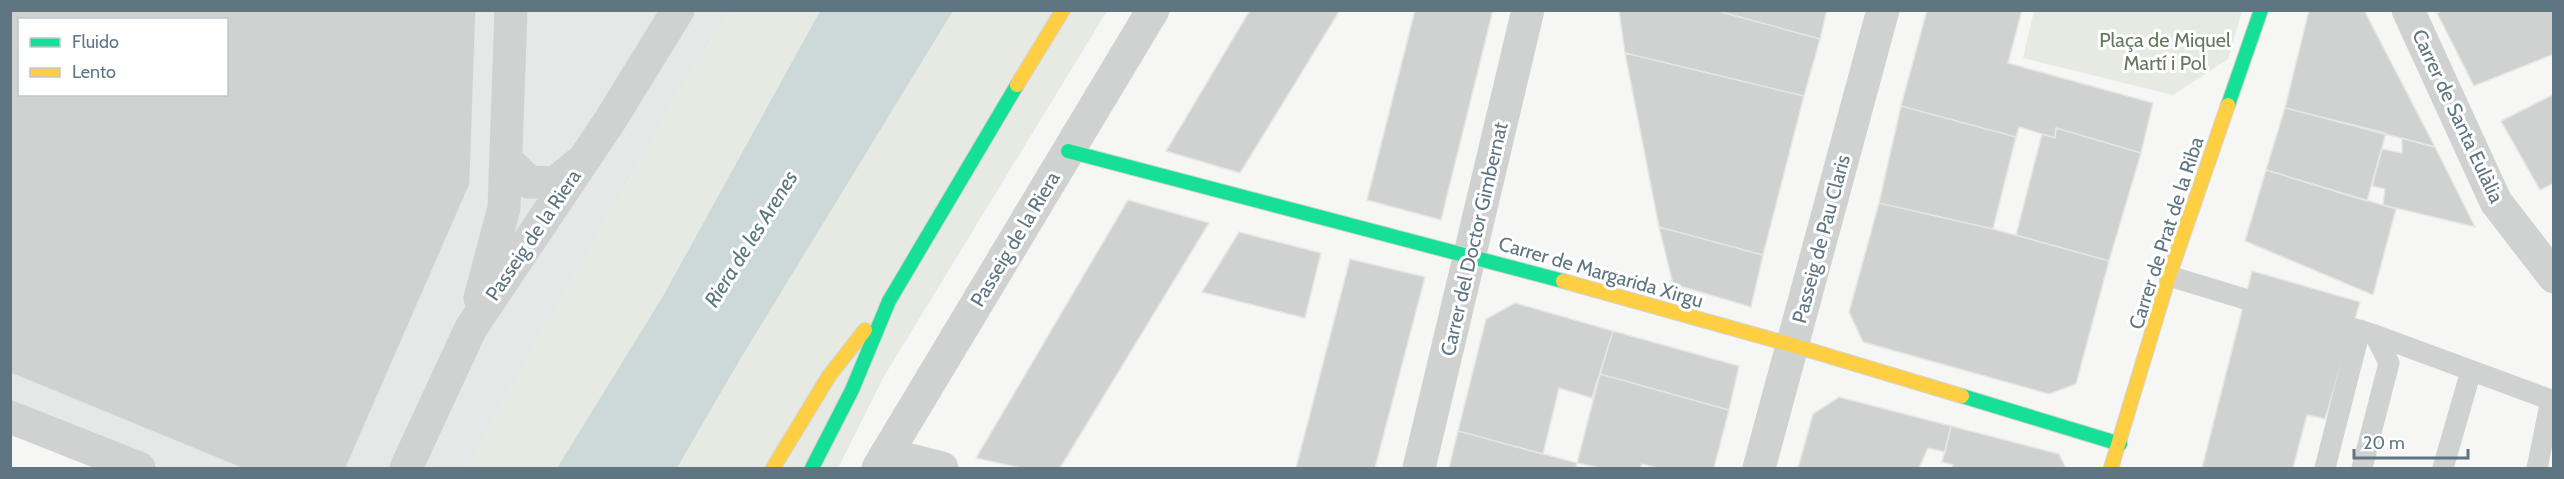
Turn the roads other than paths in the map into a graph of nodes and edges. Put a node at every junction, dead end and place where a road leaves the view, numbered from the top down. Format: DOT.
graph roads {
  1 [pos="511,10"];
  2 [pos="678,10"];
  3 [pos="1063,10"];
  4 [pos="1153,10"];
  5 [pos="1528,10"];
  6 [pos="1883,10"];
  7 [pos="2261,10"];
  8 [pos="2408,10"];
  9 [pos="1068,151"];
  10 [pos="585,158"];
  11 [pos="506,160"];
  12 [pos="1470,255"];
  13 [pos="2169,276"];
  14 [pos="2553,277"];
  15 [pos="2246,298"];
  16 [pos="889,301"];
  17 [pos="471,328"];
  18 [pos="2362,331"];
  19 [pos="1792,345"];
  20 [pos="2471,371"];
  21 [pos="10,417"];
  22 [pos="2120,444"];
  23 [pos="75,456"];
  24 [pos="882,461"];
  25 [pos="139,468"];
  26 [pos="406,468"];
  27 [pos="773,468"];
  28 [pos="812,468"];
  29 [pos="942,468"];
  30 [pos="1419,468"];
  31 [pos="1759,468"];
  32 [pos="2111,468"];
  33 [pos="2325,468"];
  34 [pos="2362,468"];
  35 [pos="2443,468"];
  36 [pos="2537,468"];
  1 -- 11 [label="street"];
  2 -- 10 [label="street, Passeig de la Riera"];
  3 -- 16 [label="street"];
  4 -- 9 [label="street, Passeig de la Riera"];
  5 -- 12 [label="street, Carrer del Doctor Gimbernat"];
  6 -- 19 [label="street, Passeig de Pau Claris"];
  7 -- 13 [label="street, Carrer de Prat de la Riba"];
  8 -- 14 [label="street, Carrer de Santa Eulàlia"];
  9 -- 12 [label="street, Carrer de Margarida Xirgu"];
  9 -- 24 [label="street, Passeig de la Riera"];
  10 -- 11 [label="street"];
  10 -- 17 [label="street, Passeig de la Riera"];
  11 -- 17 [label="street"];
  12 -- 19 [label="street, Carrer de Margarida Xirgu"];
  12 -- 30 [label="street, Carrer del Doctor Gimbernat"];
  13 -- 15 [label="lane"];
  13 -- 22 [label="street, Carrer de Prat de la Riba"];
  16 -- 27 [label="street"];
  16 -- 28 [label="street"];
  17 -- 26 [label="street, Passeig de la Riera"];
  18 -- 20 [label="lane"];
  18 -- 33 [label="lane"];
  18 -- 34 [label="lane"];
  19 -- 22 [label="street, Carrer de Margarida Xirgu"];
  19 -- 31 [label="street, Passeig de Pau Claris"];
  20 -- 35 [label="lane"];
  20 -- 36 [label="lane"];
  21 -- 23 [label="street"];
  22 -- 32 [label="street, Carrer de Prat de la Riba"];
  23 -- 25 [label="street"];
  24 -- 29 [label="street"];
}
